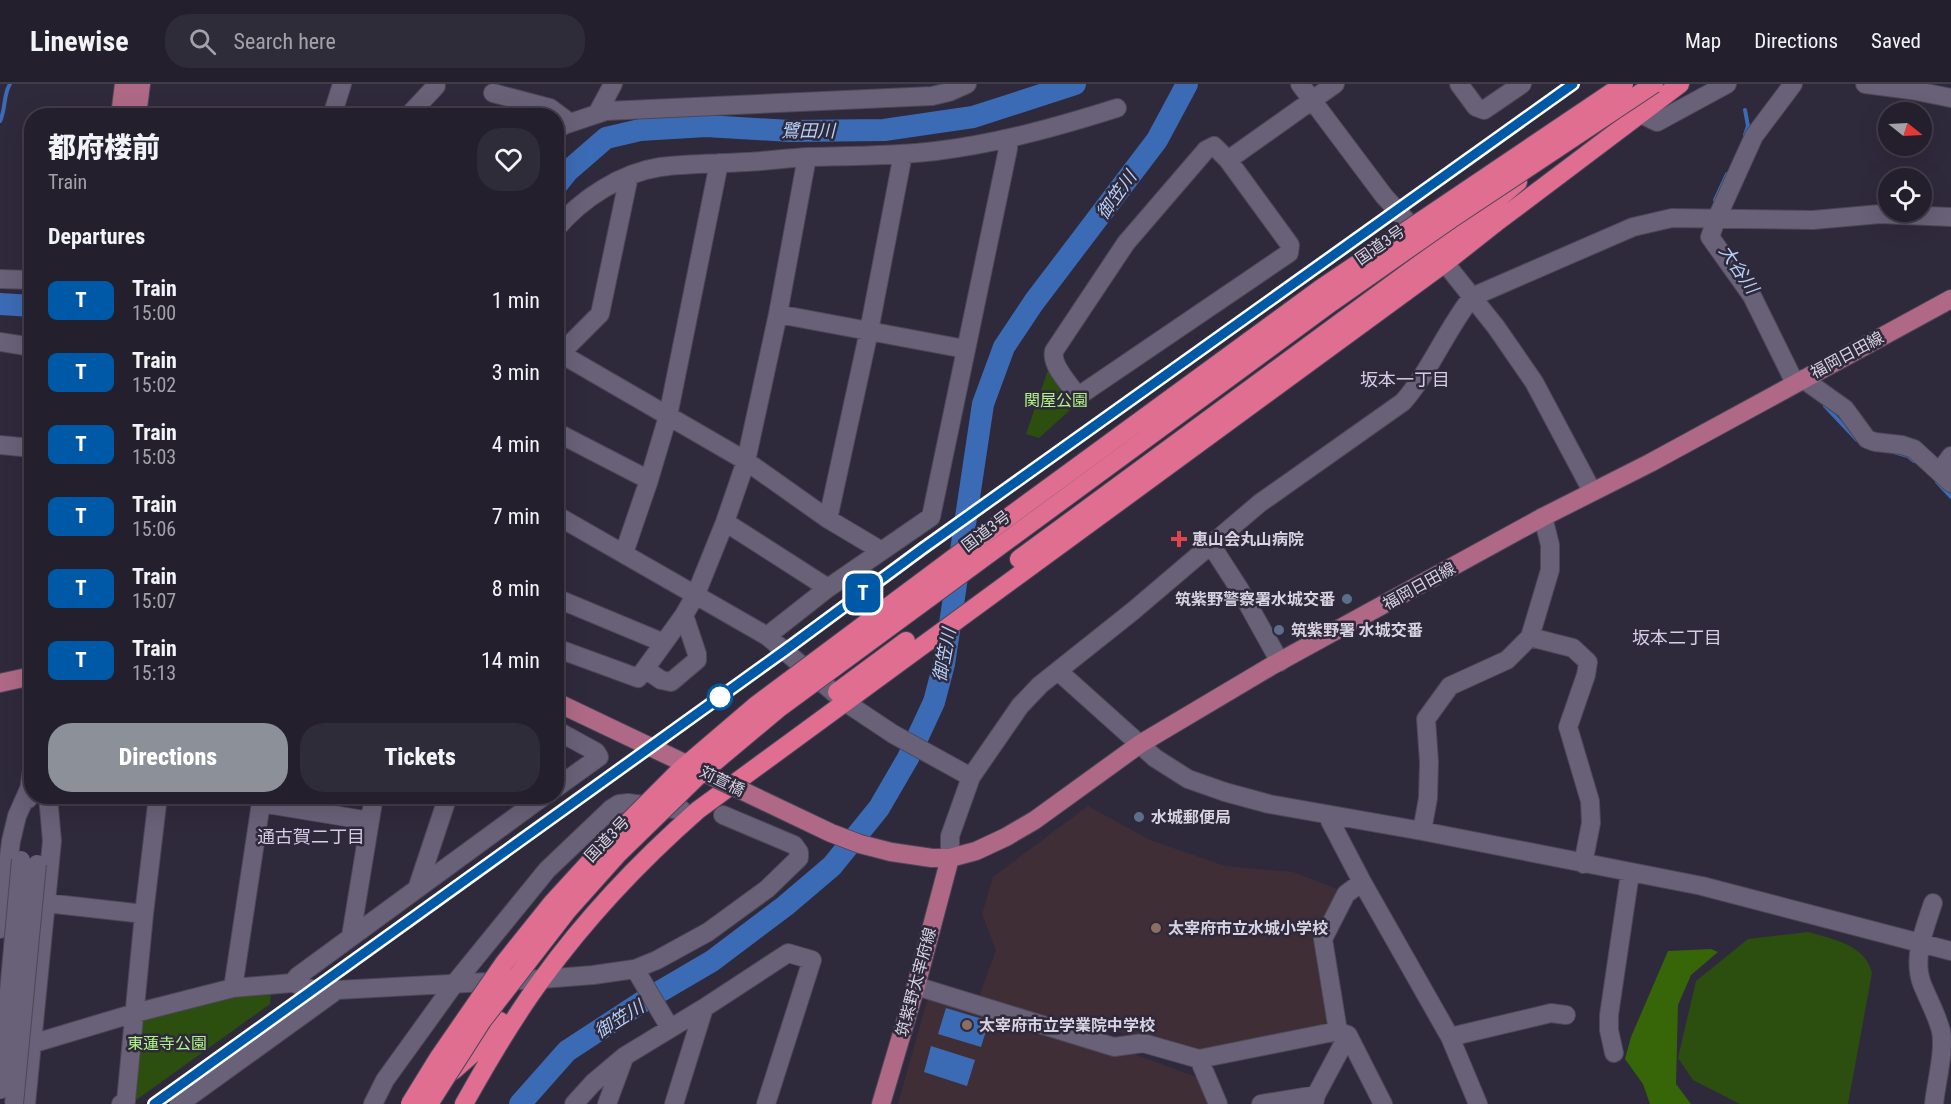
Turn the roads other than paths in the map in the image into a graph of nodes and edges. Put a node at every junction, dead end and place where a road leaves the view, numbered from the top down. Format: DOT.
graph roads {
  1 [pos="124,84"];
  2 [pos="141,84"];
  3 [pos="342,84"];
  4 [pos="613,84"];
  5 [pos="967,84"];
  6 [pos="1335,84"];
  7 [pos="1459,84"];
  8 [pos="1522,84"];
  9 [pos="1624,84"];
  10 [pos="1654,84"];
  11 [pos="1680,84"];
  12 [pos="1793,84"];
  13 [pos="1865,84"];
  14 [pos="1722,85"];
  15 [pos="436,86"];
  16 [pos="1305,92"];
  17 [pos="492,93"];
  18 [pos="1951,98"];
  19 [pos="121,108"];
  20 [pos="138,108"];
  21 [pos="334,108"];
  22 [pos="415,108"];
  23 [pos="550,108"];
  24 [pos="1117,108"];
  25 [pos="1640,113"];
  26 [pos="597,114"];
  27 [pos="564,127"];
  28 [pos="1008,139"];
  29 [pos="903,154"];
  30 [pos="807,157"];
  31 [pos="1228,160"];
  32 [pos="719,163"];
  33 [pos="629,176"];
  34 [pos="1951,217"];
  35 [pos="1716,220"];
  36 [pos="564,221"];
  37 [pos="1440,257"];
  38 [pos="0,279"];
  39 [pos="24,280"];
  40 [pos="1472,297"];
  41 [pos="1951,300"];
  42 [pos="778,314"];
  43 [pos="869,332"];
  44 [pos="0,342"];
  45 [pos="24,346"];
  46 [pos="564,348"];
  47 [pos="965,349"];
  48 [pos="564,357"];
  49 [pos="1799,381"];
  50 [pos="668,417"];
  51 [pos="564,436"];
  52 [pos="0,445"];
  53 [pos="24,447"];
  54 [pos="1951,456"];
  55 [pos="746,460"];
  56 [pos="1945,477"];
  57 [pos="649,480"];
  58 [pos="1592,491"];
  59 [pos="1543,517"];
  60 [pos="828,519"];
  61 [pos="564,520"];
  62 [pos="725,522"];
  63 [pos="1211,544"];
  64 [pos="880,550"];
  65 [pos="624,553"];
  66 [pos="828,588"];
  67 [pos="696,594"];
  68 [pos="564,600"];
  69 [pos="684,615"];
  70 [pos="767,636"];
  71 [pos="1530,637"];
  72 [pos="664,643"];
  73 [pos="564,651"];
  74 [pos="1280,662"];
  75 [pos="645,669"];
  76 [pos="1058,671"];
  77 [pos="24,678"];
  78 [pos="0,682"];
  79 [pos="840,698"];
  80 [pos="564,706"];
  81 [pos="564,734"];
  82 [pos="1140,744"];
  83 [pos="971,777"];
  84 [pos="564,782"];
  85 [pos="24,800"];
  86 [pos="29,804"];
  87 [pos="46,804"];
  88 [pos="49,804"];
  89 [pos="157,804"];
  90 [pos="261,804"];
  91 [pos="283,804"];
  92 [pos="373,804"];
  93 [pos="445,804"];
  94 [pos="533,804"];
  95 [pos="682,810"];
  96 [pos="723,815"];
  97 [pos="1328,815"];
  98 [pos="370,821"];
  99 [pos="1422,831"];
  100 [pos="891,852"];
  101 [pos="950,858"];
  102 [pos="29,862"];
  103 [pos="1583,864"];
  104 [pos="1630,873"];
  105 [pos="1362,882"];
  106 [pos="417,889"];
  107 [pos="46,903"];
  108 [pos="1933,903"];
  109 [pos="144,914"];
  110 [pos="0,929"];
  111 [pos="351,936"];
  112 [pos="1921,943"];
  113 [pos="1951,951"];
  114 [pos="637,972"];
  115 [pos="535,979"];
  116 [pos="292,983"];
  117 [pos="455,983"];
  118 [pos="916,986"];
  119 [pos="233,988"];
  120 [pos="337,990"];
  121 [pos="704,1008"];
  122 [pos="135,1013"];
  123 [pos="1566,1014"];
  124 [pos="667,1023"];
  125 [pos="1343,1033"];
  126 [pos="1450,1037"];
  127 [pos="32,1045"];
  128 [pos="1614,1053"];
  129 [pos="0,1054"];
  130 [pos="625,1056"];
  131 [pos="1199,1059"];
  132 [pos="0,1090"];
  133 [pos="1315,1100"];
  134 [pos="14,1104"];
  135 [pos="26,1104"];
  136 [pos="121,1104"];
  137 [pos="179,1104"];
  138 [pos="373,1104"];
  139 [pos="410,1104"];
  140 [pos="416,1104"];
  141 [pos="429,1104"];
  142 [pos="464,1104"];
  143 [pos="574,1104"];
  144 [pos="607,1104"];
  145 [pos="674,1104"];
  146 [pos="766,1104"];
  147 [pos="881,1104"];
  148 [pos="1218,1104"];
  149 [pos="1261,1104"];
  150 [pos="1383,1104"];
  151 [pos="1478,1104"];
  152 [pos="1934,1104"];
  1 -- 19 [label="main road"];
  2 -- 20 [label="main road"];
  3 -- 21 [label="street"];
  4 -- 26 [label="street"];
  5 -- 26 [label="street"];
  6 -- 16 [label="street"];
  7 -- 8 [label="street"];
  9 -- 37 [label="highway"];
  9 -- 139 [label="highway, 国道3号, bridge"];
  10 -- 141 [label="highway, 国道3号, bridge"];
  11 -- 25 [label="highway"];
  12 -- 35 [label="street"];
  13 -- 18 [label="street"];
  14 -- 25 [label="street"];
  15 -- 22 [label="street"];
  16 -- 31 [label="street"];
  16 -- 37 [label="street"];
  17 -- 23 [label="street"];
  24 -- 28 [label="street"];
  25 -- 37 [label="highway"];
  26 -- 27 [label="street"];
  28 -- 29 [label="street"];
  28 -- 47 [label="street"];
  29 -- 30 [label="street"];
  29 -- 43 [label="street"];
  30 -- 32 [label="street"];
  30 -- 42 [label="street"];
  31 -- 31 [label="street"];
  32 -- 33 [label="street"];
  32 -- 50 [label="street"];
  33 -- 36 [label="street"];
  33 -- 46 [label="street"];
  34 -- 35 [label="street"];
  35 -- 40 [label="street"];
  35 -- 49 [label="street"];
  37 -- 40 [label="street"];
  37 -- 79 [label="highway"];
  38 -- 39 [label="street"];
  40 -- 58 [label="street"];
  40 -- 63 [label="street"];
  41 -- 49 [label="main road, 福岡日田線"];
  42 -- 43 [label="street"];
  42 -- 55 [label="street"];
  43 -- 47 [label="street"];
  43 -- 60 [label="street"];
  44 -- 45 [label="street"];
  47 -- 64 [label="street"];
  48 -- 50 [label="street"];
  49 -- 56 [label="street"];
  49 -- 58 [label="main road, 福岡日田線"];
  50 -- 55 [label="street"];
  50 -- 57 [label="street"];
  51 -- 57 [label="street"];
  52 -- 53 [label="street"];
  54 -- 56 [label="street"];
  55 -- 60 [label="street"];
  55 -- 62 [label="street"];
  57 -- 65 [label="street"];
  58 -- 59 [label="main road, 福岡日田線"];
  59 -- 71 [label="street"];
  59 -- 74 [label="main road, 福岡日田線"];
  60 -- 64 [label="street"];
  61 -- 65 [label="street"];
  62 -- 66 [label="street"];
  62 -- 67 [label="street"];
  63 -- 74 [label="street"];
  63 -- 76 [label="street"];
  64 -- 66 [label="street"];
  65 -- 67 [label="street"];
  66 -- 70 [label="street"];
  67 -- 69 [label="street"];
  67 -- 70 [label="street"];
  68 -- 72 [label="street"];
  69 -- 72 [label="street"];
  69 -- 75 [label="street"];
  70 -- 79 [label="street"];
  71 -- 99 [label="street"];
  71 -- 103 [label="street"];
  72 -- 75 [label="street"];
  73 -- 75 [label="street"];
  74 -- 82 [label="main road, 福岡日田線"];
  76 -- 82 [label="street"];
  76 -- 83 [label="street"];
  77 -- 78 [label="main road"];
  79 -- 83 [label="street"];
  79 -- 95 [label="highway"];
  79 -- 115 [label="highway"];
  80 -- 100 [label="main road, 苅萱橋, bridge"];
  81 -- 84 [label="street"];
  82 -- 97 [label="street"];
  82 -- 101 [label="main road, 福岡日田線"];
  83 -- 101 [label="street"];
  85 -- 110 [label="street"];
  86 -- 102 [label="street"];
  87 -- 102 [label="street"];
  88 -- 107 [label="street"];
  89 -- 109 [label="street"];
  90 -- 119 [label="street"];
  91 -- 98 [label="street"];
  92 -- 98 [label="street"];
  93 -- 106 [label="street"];
  94 -- 106 [label="street"];
  95 -- 115 [label="highway"];
  95 -- 117 [label="street"];
  96 -- 114 [label="street"];
  97 -- 99 [label="street"];
  97 -- 105 [label="street"];
  98 -- 111 [label="street"];
  99 -- 103 [label="street"];
  100 -- 101 [label="main road, 福岡日田線"];
  101 -- 118 [label="main road, 筑紫野太宰府線"];
  102 -- 132 [label="street, bridge"];
  102 -- 134 [label="street, bridge"];
  103 -- 104 [label="street"];
  104 -- 112 [label="street"];
  104 -- 128 [label="street"];
  105 -- 125 [label="street"];
  105 -- 126 [label="street"];
  106 -- 111 [label="street"];
  107 -- 109 [label="street"];
  107 -- 127 [label="street"];
  108 -- 112 [label="street"];
  109 -- 122 [label="street"];
  111 -- 116 [label="street"];
  112 -- 113 [label="street"];
  112 -- 152 [label="street"];
  114 -- 115 [label="street"];
  114 -- 124 [label="street"];
  115 -- 117 [label="street"];
  115 -- 140 [label="highway"];
  115 -- 142 [label="highway"];
  116 -- 119 [label="street"];
  116 -- 120 [label="street"];
  117 -- 120 [label="street"];
  117 -- 138 [label="street"];
  118 -- 131 [label="street"];
  118 -- 147 [label="main road, 筑紫野太宰府線"];
  119 -- 122 [label="street"];
  120 -- 137 [label="street"];
  121 -- 124 [label="street"];
  121 -- 145 [label="street"];
  121 -- 146 [label="street"];
  122 -- 127 [label="street"];
  122 -- 136 [label="street"];
  123 -- 126 [label="street"];
  124 -- 130 [label="street"];
  125 -- 131 [label="street"];
  125 -- 133 [label="street"];
  125 -- 150 [label="street"];
  126 -- 151 [label="street"];
  127 -- 129 [label="street"];
  127 -- 135 [label="street"];
  130 -- 143 [label="street"];
  130 -- 144 [label="street"];
  131 -- 148 [label="street"];
  133 -- 149 [label="street"];
}
